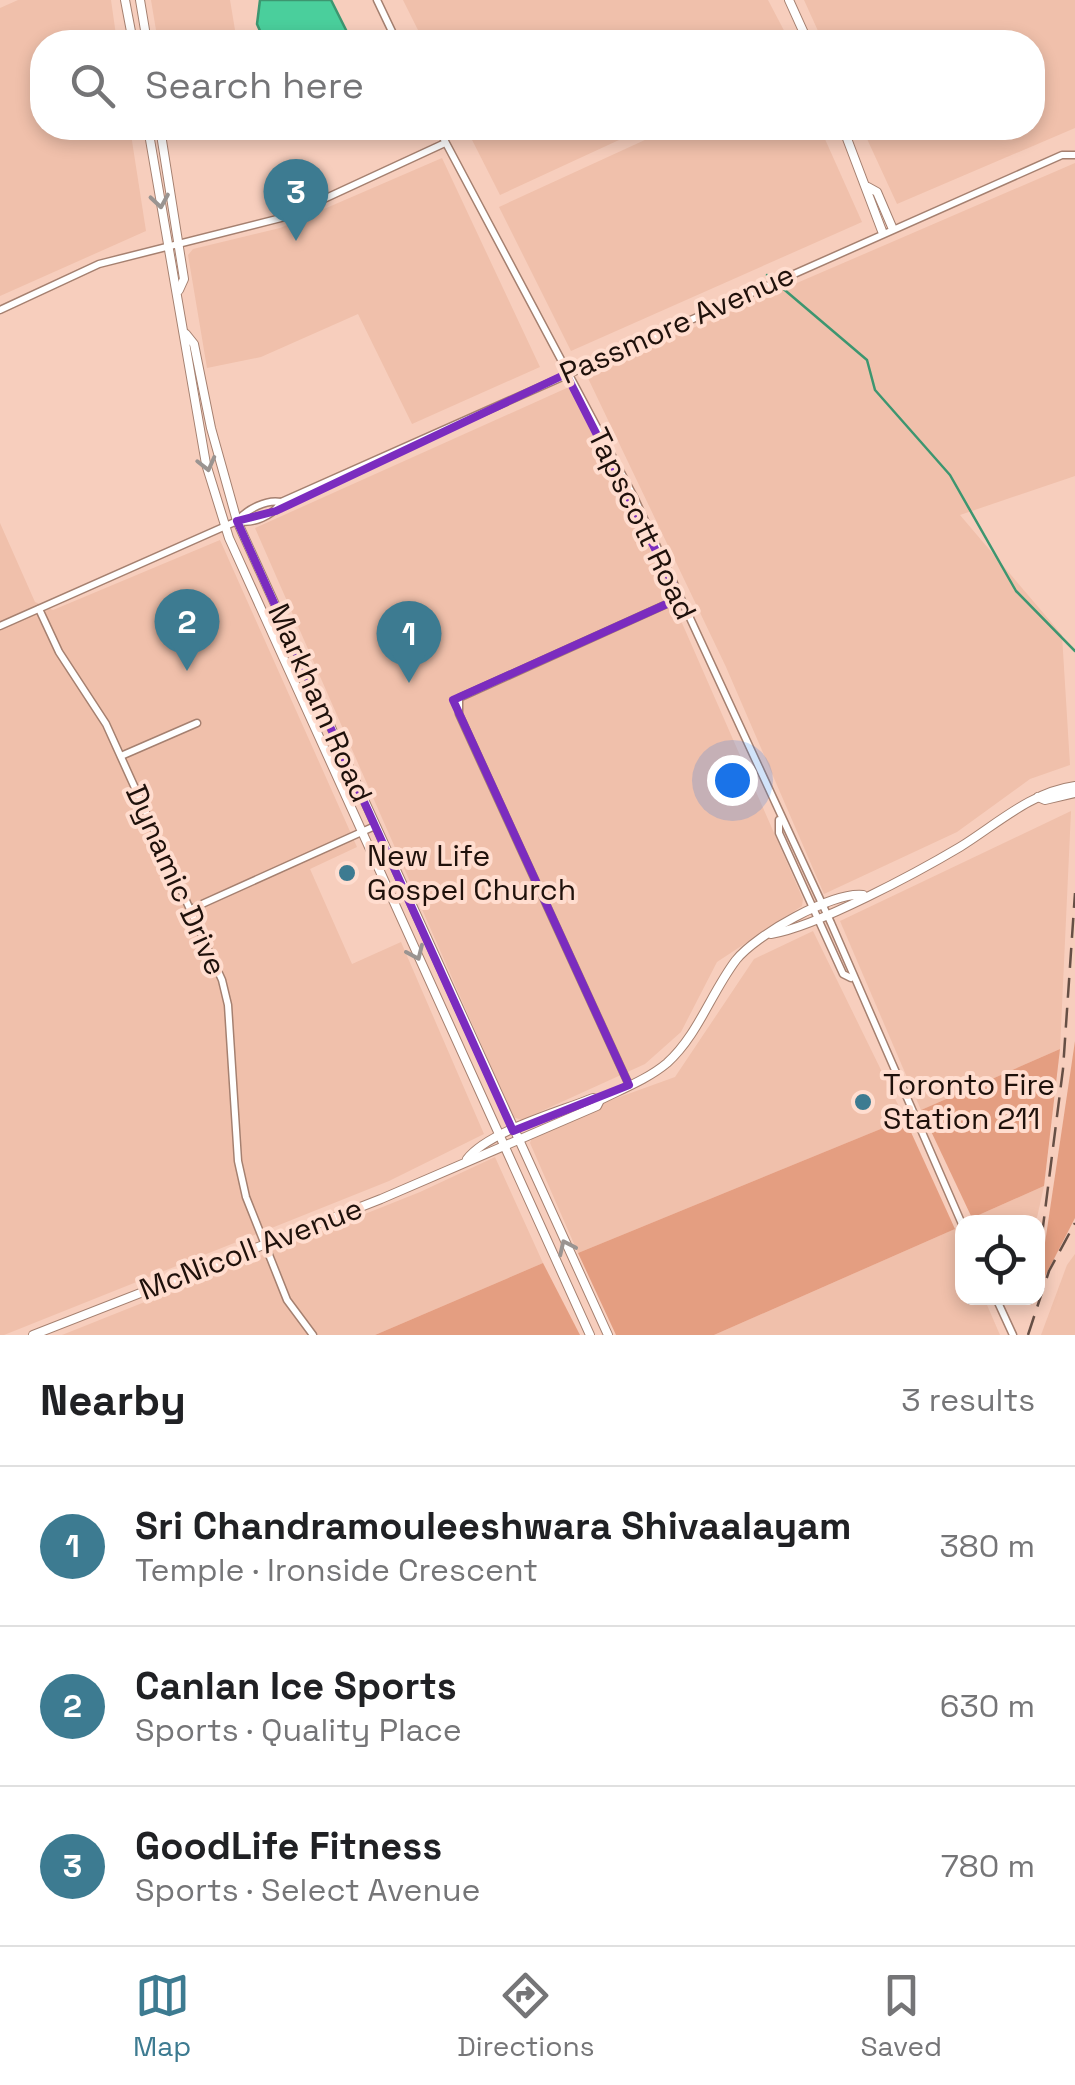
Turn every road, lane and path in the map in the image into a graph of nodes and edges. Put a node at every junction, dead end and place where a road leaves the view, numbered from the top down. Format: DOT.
graph roads {
  1 [pos="126,0"];
  2 [pos="140,0"];
  3 [pos="377,0"];
  4 [pos="789,0"];
  5 [pos="131,30"];
  6 [pos="145,30"];
  7 [pos="391,30"];
  8 [pos="803,30"];
  9 [pos="150,140"];
  10 [pos="162,140"];
  11 [pos="444,140"];
  12 [pos="849,140"];
  13 [pos="445,143"];
  14 [pos="1075,155"];
  15 [pos="868,187"];
  16 [pos="892,227"];
  17 [pos="882,232"];
  18 [pos="180,242"];
  19 [pos="167,245"];
  20 [pos="178,290"];
  21 [pos="0,310"];
  22 [pos="186,334"];
  23 [pos="566,374"];
  24 [pos="237,521"];
  25 [pos="225,526"];
  26 [pos="680,598"];
  27 [pos="39,609"];
  28 [pos="0,626"];
  29 [pos="197,723"];
  30 [pos="121,756"];
  31 [pos="1075,789"];
  32 [pos="779,819"];
  33 [pos="375,826"];
  34 [pos="362,832"];
  35 [pos="191,909"];
  36 [pos="824,910"];
  37 [pos="814,914"];
  38 [pos="851,978"];
  39 [pos="629,1086"];
  40 [pos="600,1100"];
  41 [pos="513,1131"];
  42 [pos="499,1138"];
  43 [pos="517,1141"];
  44 [pos="504,1147"];
  45 [pos="467,1159"];
  46 [pos="958,1215"];
  47 [pos="264,1242"];
  48 [pos="999,1305"];
  49 [pos="33,1335"];
  50 [pos="313,1335"];
  51 [pos="590,1335"];
  52 [pos="608,1335"];
  53 [pos="1013,1335"];
  1 -- 5 [label="main road"];
  2 -- 6 [label="main road"];
  3 -- 7 [label="street"];
  4 -- 8 [label="main road"];
  9 -- 19 [label="main road, Markham Road, one-way"];
  10 -- 18 [label="main road, Markham Road"];
  11 -- 13 [label="street, Tapscott Road"];
  12 -- 15 [label="main road"];
  13 -- 18 [label="street"];
  13 -- 23 [label="street, Tapscott Road"];
  14 -- 16 [label="street, Passmore Avenue"];
  15 -- 16 [label="main road"];
  15 -- 17 [label="main road"];
  16 -- 17 [label="street, Passmore Avenue"];
  17 -- 23 [label="street, Passmore Avenue"];
  18 -- 19 [label="street"];
  18 -- 20 [label="main road, Markham Road"];
  19 -- 20 [label="main road, Markham Road"];
  19 -- 21 [label="street"];
  20 -- 22 [label="main road, Markham Road"];
  22 -- 24 [label="main road, Markham Road"];
  22 -- 25 [label="main road, Markham Road, one-way"];
  23 -- 24 [label="street, Passmore Avenue"];
  23 -- 26 [label="street, Tapscott Road"];
  24 -- 25 [label="street, Passmore Avenue"];
  24 -- 33 [label="main road, Markham Road"];
  25 -- 27 [label="street, Passmore Avenue"];
  25 -- 34 [label="main road, Markham Road"];
  26 -- 32 [label="street, Tapscott Road"];
  26 -- 39 [label="street"];
  27 -- 28 [label="street, Passmore Avenue"];
  27 -- 30 [label="street, Dynamic Drive"];
  29 -- 30 [label="street"];
  30 -- 35 [label="street, Dynamic Drive"];
  31 -- 36 [label="main road, McNicoll Avenue"];
  32 -- 36 [label="street, Tapscott Road"];
  32 -- 37 [label="street, Tapscott Road"];
  33 -- 34 [label="street"];
  33 -- 41 [label="main road, Markham Road"];
  34 -- 35 [label="street"];
  34 -- 42 [label="main road, Markham Road, one-way"];
  35 -- 47 [label="street, Dynamic Drive"];
  36 -- 37 [label="main road, McNicoll Avenue"];
  36 -- 38 [label="street, Tapscott Road"];
  37 -- 38 [label="street, Tapscott Road"];
  37 -- 39 [label="main road, McNicoll Avenue"];
  38 -- 46 [label="street, Tapscott Road"];
  39 -- 40 [label="main road, McNicoll Avenue"];
  40 -- 41 [label="main road, McNicoll Avenue"];
  40 -- 43 [label="main road, McNicoll Avenue"];
  41 -- 42 [label="main road, McNicoll Avenue"];
  41 -- 43 [label="main road, Markham Road"];
  42 -- 44 [label="main road, Markham Road"];
  42 -- 45 [label="main road, McNicoll Avenue"];
  43 -- 44 [label="main road, McNicoll Avenue"];
  52 -- 43 [label="main road, Markham Road, one-way"];
  44 -- 45 [label="main road, McNicoll Avenue"];
  44 -- 51 [label="main road, Markham Road"];
  45 -- 47 [label="main road, McNicoll Avenue"];
  47 -- 49 [label="main road, McNicoll Avenue"];
  47 -- 50 [label="street, Dynamic Drive"];
  48 -- 53 [label="street"];
}
